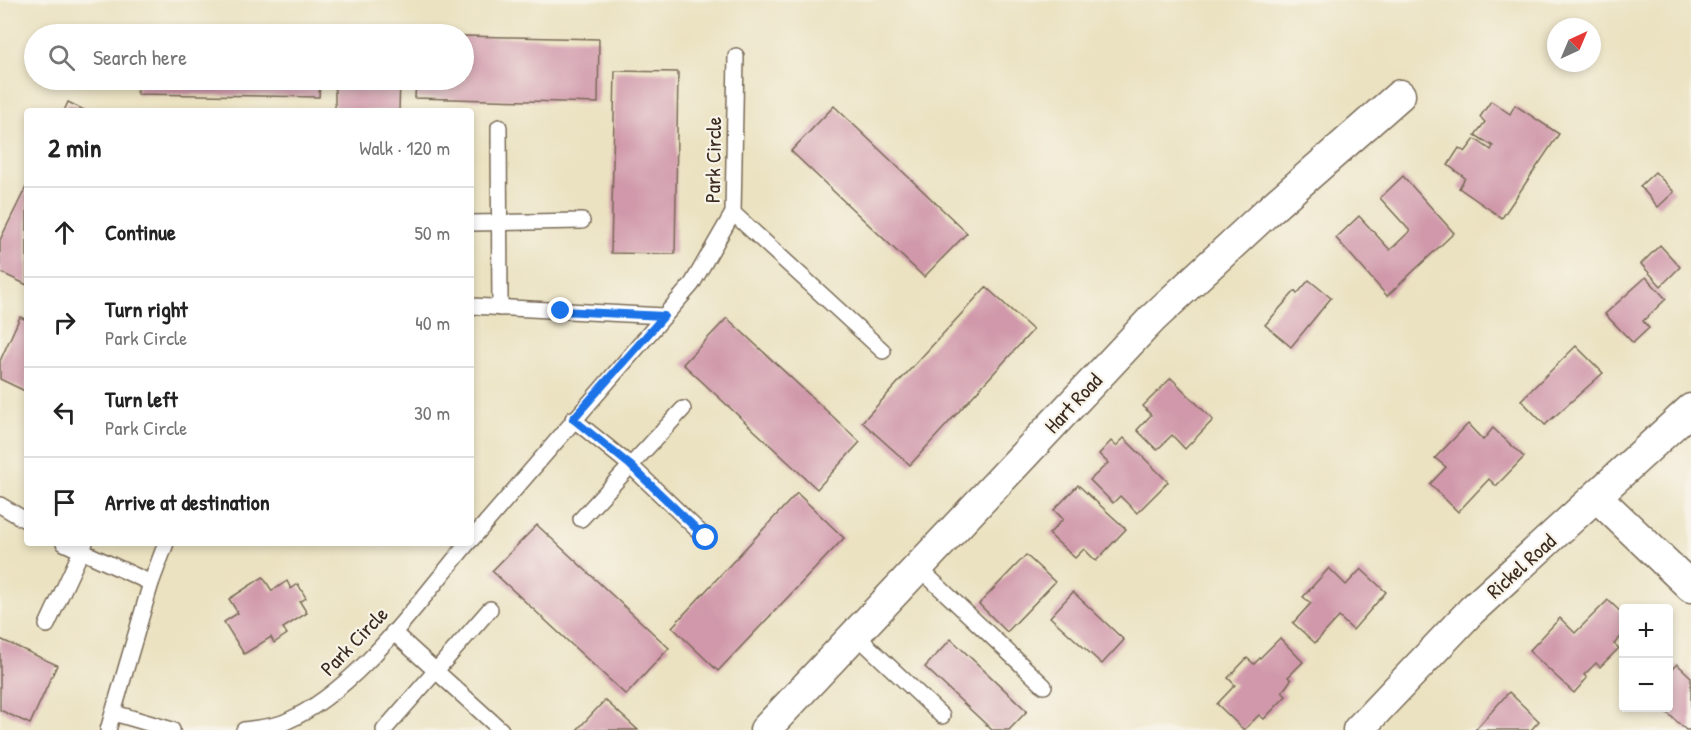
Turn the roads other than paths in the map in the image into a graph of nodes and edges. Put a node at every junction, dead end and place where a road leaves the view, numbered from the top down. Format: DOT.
graph roads {
  1 [pos="736,56"];
  2 [pos="1400,95"];
  3 [pos="499,127"];
  4 [pos="733,213"];
  5 [pos="582,221"];
  6 [pos="474,223"];
  7 [pos="500,223"];
  8 [pos="474,306"];
  9 [pos="500,308"];
  10 [pos="664,316"];
  11 [pos="883,351"];
  12 [pos="683,409"];
  13 [pos="1691,409"];
  14 [pos="573,419"];
  15 [pos="630,465"];
  16 [pos="1597,496"];
  17 [pos="0,505"];
  18 [pos="24,519"];
  19 [pos="581,519"];
  20 [pos="474,536"];
  21 [pos="706,538"];
  22 [pos="165,546"];
  23 [pos="465,546"];
  24 [pos="83,548"];
  25 [pos="918,567"];
  26 [pos="151,583"];
  27 [pos="1691,587"];
  28 [pos="490,609"];
  29 [pos="47,625"];
  30 [pos="393,632"];
  31 [pos="855,634"];
  32 [pos="435,670"];
  33 [pos="1044,686"];
  34 [pos="114,713"];
  35 [pos="942,716"];
  36 [pos="769,729"];
  37 [pos="108,730"];
  38 [pos="172,730"];
  39 [pos="244,730"];
  40 [pos="384,730"];
  41 [pos="501,730"];
  42 [pos="1358,730"];
  1 -- 4 [label="lane, Park Circle"];
  2 -- 25 [label="street, Hart Road"];
  3 -- 7 [label="lane"];
  4 -- 10 [label="lane, Park Circle"];
  4 -- 11 [label="lane"];
  5 -- 7 [label="lane"];
  6 -- 7 [label="lane"];
  7 -- 9 [label="lane"];
  8 -- 9 [label="lane"];
  9 -- 10 [label="lane"];
  10 -- 14 [label="lane, Park Circle"];
  12 -- 15 [label="lane"];
  13 -- 16 [label="street, Rickel Road"];
  14 -- 15 [label="lane"];
  14 -- 20 [label="lane, Park Circle"];
  15 -- 19 [label="lane"];
  15 -- 21 [label="lane"];
  16 -- 27 [label="street"];
  16 -- 42 [label="street, Rickel Road"];
  17 -- 18 [label="lane"];
  22 -- 26 [label="lane"];
  23 -- 30 [label="lane, Park Circle"];
  24 -- 26 [label="lane"];
  24 -- 29 [label="lane"];
  25 -- 31 [label="street, Hart Road"];
  25 -- 33 [label="lane"];
  26 -- 34 [label="lane"];
  28 -- 32 [label="lane"];
  30 -- 32 [label="lane"];
  30 -- 39 [label="lane, Park Circle"];
  31 -- 35 [label="lane"];
  31 -- 36 [label="street, Hart Road"];
  32 -- 40 [label="lane"];
  32 -- 41 [label="lane"];
  34 -- 37 [label="lane"];
  34 -- 38 [label="lane"];
}
